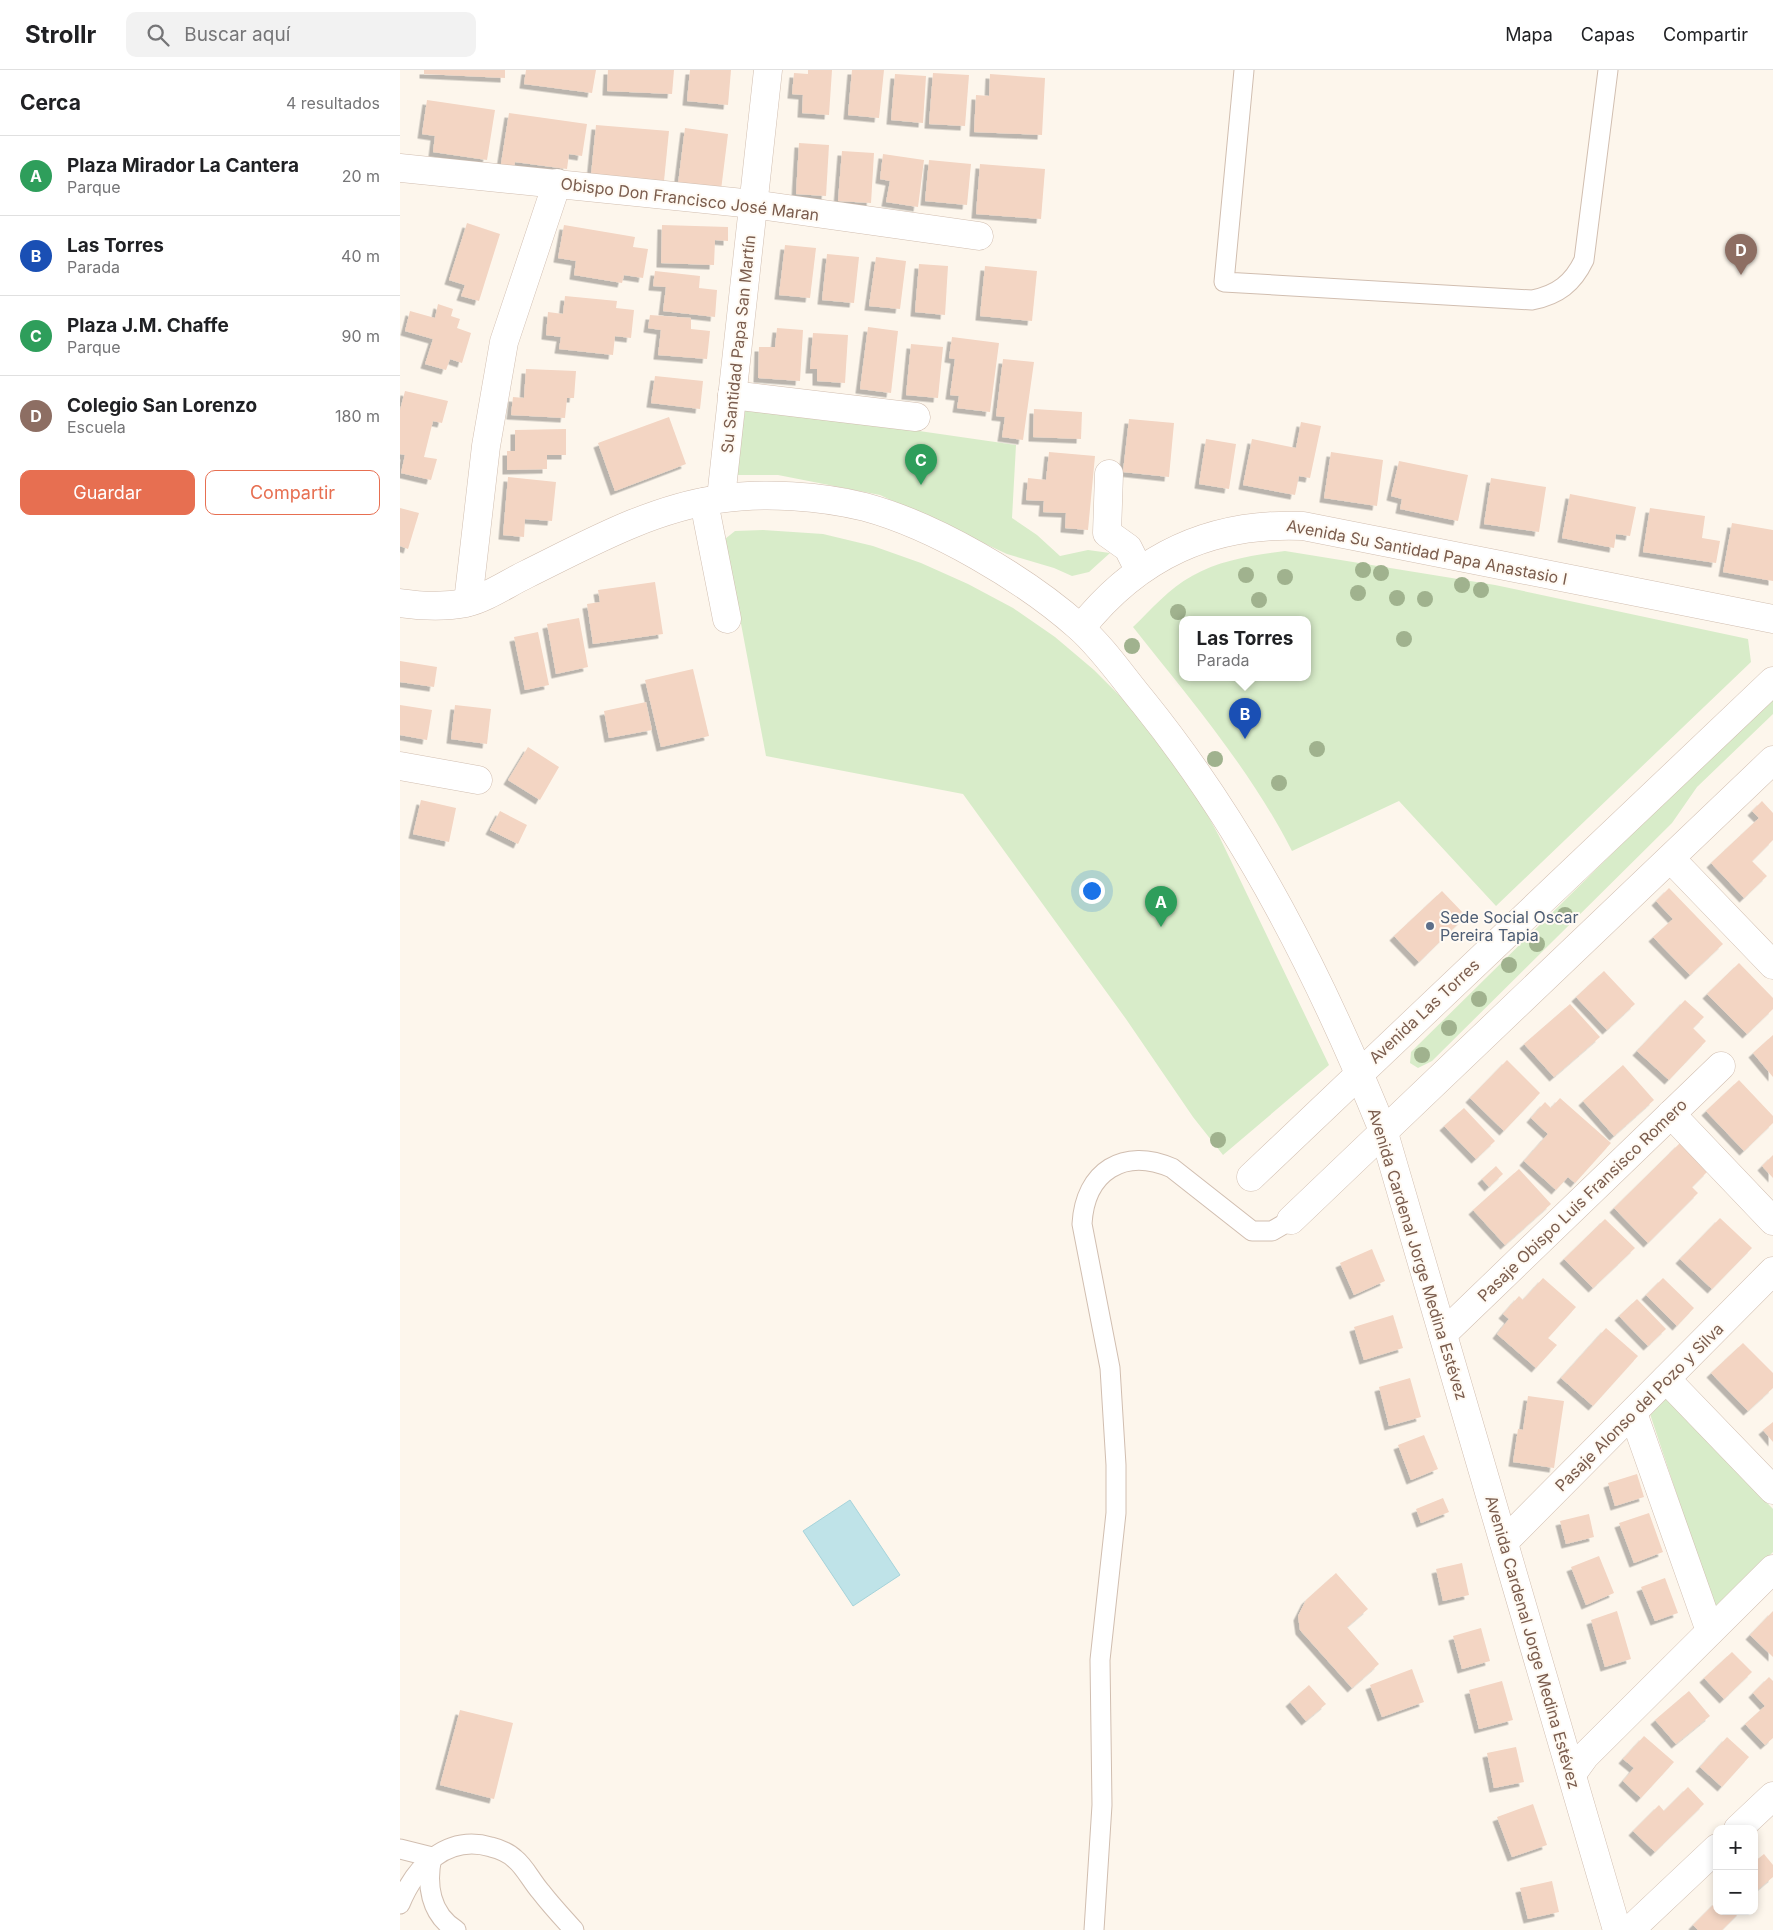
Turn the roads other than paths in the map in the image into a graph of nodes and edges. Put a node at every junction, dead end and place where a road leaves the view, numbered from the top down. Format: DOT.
graph roads {
  1 [pos="768,70"];
  2 [pos="1244,70"];
  3 [pos="1608,70"];
  4 [pos="400,168"];
  5 [pos="557,183"];
  6 [pos="753,204"];
  7 [pos="979,236"];
  8 [pos="732,396"];
  9 [pos="916,417"];
  10 [pos="1109,474"];
  11 [pos="712,500"];
  12 [pos="1139,570"];
  13 [pos="468,602"];
  14 [pos="400,603"];
  15 [pos="727,619"];
  16 [pos="1773,619"];
  17 [pos="1081,628"];
  18 [pos="1773,682"];
  19 [pos="1773,760"];
  20 [pos="400,766"];
  21 [pos="478,780"];
  22 [pos="1672,859"];
  23 [pos="1773,965"];
  24 [pos="1721,1066"];
  25 [pos="1360,1072"];
  26 [pos="1672,1114"];
  27 [pos="1384,1133"];
  28 [pos="1251,1177"];
  29 [pos="1291,1220"];
  30 [pos="1773,1221"];
  31 [pos="1773,1271"];
  32 [pos="1443,1334"];
  33 [pos="1666,1379"];
  34 [pos="1633,1413"];
  35 [pos="1773,1490"];
  36 [pos="1504,1542"];
  37 [pos="1773,1569"];
  38 [pos="1710,1631"];
  39 [pos="1572,1774"];
  40 [pos="1773,1796"];
  41 [pos="1742,1825"];
  42 [pos="400,1849"];
  43 [pos="1713,1852"];
  44 [pos="432,1857"];
  45 [pos="400,1904"];
  46 [pos="456,1930"];
  47 [pos="574,1930"];
  48 [pos="1094,1930"];
  49 [pos="1618,1930"];
  50 [pos="1630,1930"];
  1 -- 6 [label="street, Su Santidad Papa San Martín"];
  2 -- 3 [label="lane"];
  4 -- 5 [label="street, Obispo Don Francisco José Maran"];
  5 -- 6 [label="street, Obispo Don Francisco José Maran"];
  5 -- 13 [label="street"];
  6 -- 7 [label="street, Obispo Don Francisco José Maran"];
  6 -- 8 [label="street, Su Santidad Papa San Martín"];
  8 -- 9 [label="street"];
  8 -- 11 [label="street, Su Santidad Papa San Martín"];
  10 -- 12 [label="street"];
  11 -- 13 [label="street, Avenida Cardenal Jorge Medina Estévez"];
  11 -- 15 [label="street, Su Santidad Papa San Martín"];
  11 -- 17 [label="street, Avenida Cardenal Jorge Medina Estévez"];
  12 -- 16 [label="street, Avenida Su Santidad Papa Anastasio I"];
  12 -- 17 [label="street, Avenida Su Santidad Papa Anastasio I"];
  13 -- 14 [label="street, Avenida Cardenal Jorge Medina Estévez"];
  17 -- 25 [label="street, Avenida Cardenal Jorge Medina Estévez"];
  18 -- 25 [label="street, Avenida Las Torres"];
  19 -- 22 [label="street"];
  20 -- 21 [label="street"];
  22 -- 23 [label="street"];
  22 -- 27 [label="street"];
  24 -- 26 [label="street, Pasaje Obispo Luis Fransisco Romero"];
  25 -- 27 [label="street, Avenida Cardenal Jorge Medina Estévez"];
  25 -- 28 [label="street, Avenida Las Torres"];
  26 -- 30 [label="street"];
  26 -- 32 [label="street, Pasaje Obispo Luis Fransisco Romero"];
  27 -- 29 [label="street"];
  27 -- 32 [label="street, Avenida Cardenal Jorge Medina Estévez"];
  29 -- 48 [label="lane"];
  31 -- 33 [label="street, Pasaje Alonso del Pozo y Silva"];
  32 -- 36 [label="street, Avenida Cardenal Jorge Medina Estévez"];
  33 -- 34 [label="street, Pasaje Alonso del Pozo y Silva"];
  33 -- 35 [label="street"];
  34 -- 36 [label="street, Pasaje Alonso del Pozo y Silva"];
  34 -- 38 [label="street"];
  36 -- 39 [label="street, Avenida Cardenal Jorge Medina Estévez"];
  37 -- 38 [label="street"];
  38 -- 39 [label="street"];
  39 -- 49 [label="street, Avenida Cardenal Jorge Medina Estévez"];
  40 -- 41 [label="street"];
  42 -- 44 [label="lane"];
  43 -- 50 [label="street"];
  44 -- 45 [label="lane"];
  44 -- 46 [label="lane"];
  44 -- 47 [label="lane"];
}
